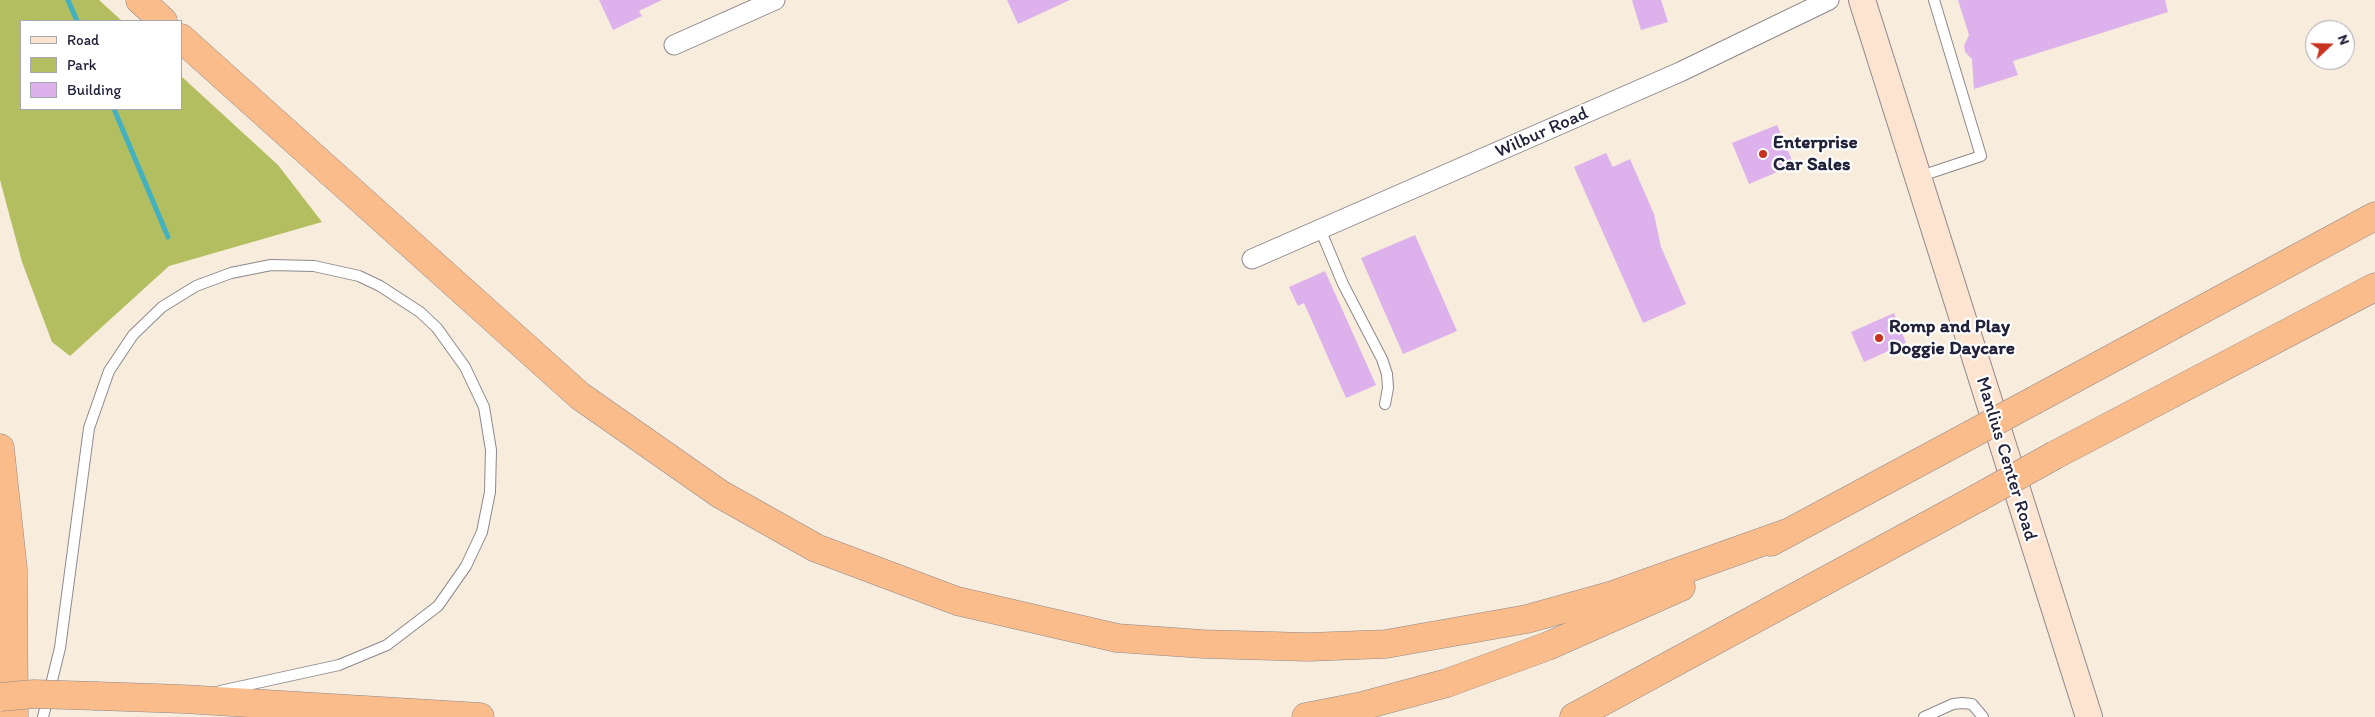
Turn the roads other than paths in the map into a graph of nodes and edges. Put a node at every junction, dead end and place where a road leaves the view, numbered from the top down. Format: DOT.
graph roads {
  1 [pos="140,0"];
  2 [pos="775,0"];
  3 [pos="1828,0"];
  4 [pos="1862,0"];
  5 [pos="1934,0"];
  6 [pos="162,20"];
  7 [pos="182,39"];
  8 [pos="674,45"];
  9 [pos="1917,177"];
  10 [pos="2375,216"];
  11 [pos="1320,230"];
  12 [pos="1252,259"];
  13 [pos="2375,287"];
  14 [pos="1385,404"];
  15 [pos="0,448"];
  16 [pos="1787,534"];
  17 [pos="0,697"];
  18 [pos="183,699"];
  19 [pos="14,717"];
  20 [pos="42,717"];
  21 [pos="480,717"];
  22 [pos="1306,717"];
  23 [pos="1574,717"];
  24 [pos="1924,717"];
  25 [pos="1983,717"];
  26 [pos="2089,717"];
  1 -- 6 [label="highway"];
  2 -- 8 [label="street"];
  3 -- 11 [label="street, Wilbur Road"];
  4 -- 9 [label="main road, Manlius Center Road"];
  5 -- 9 [label="lane"];
  7 -- 16 [label="highway"];
  9 -- 26 [label="main road, Manlius Center Road"];
  10 -- 16 [label="highway, bridge"];
  11 -- 12 [label="street, Wilbur Road"];
  11 -- 14 [label="lane"];
  13 -- 23 [label="highway, bridge"];
  15 -- 19 [label="highway"];
  16 -- 22 [label="highway"];
  17 -- 18 [label="highway, bridge"];
  18 -- 20 [label="lane"];
  18 -- 21 [label="highway"];
  24 -- 25 [label="lane"];
}
